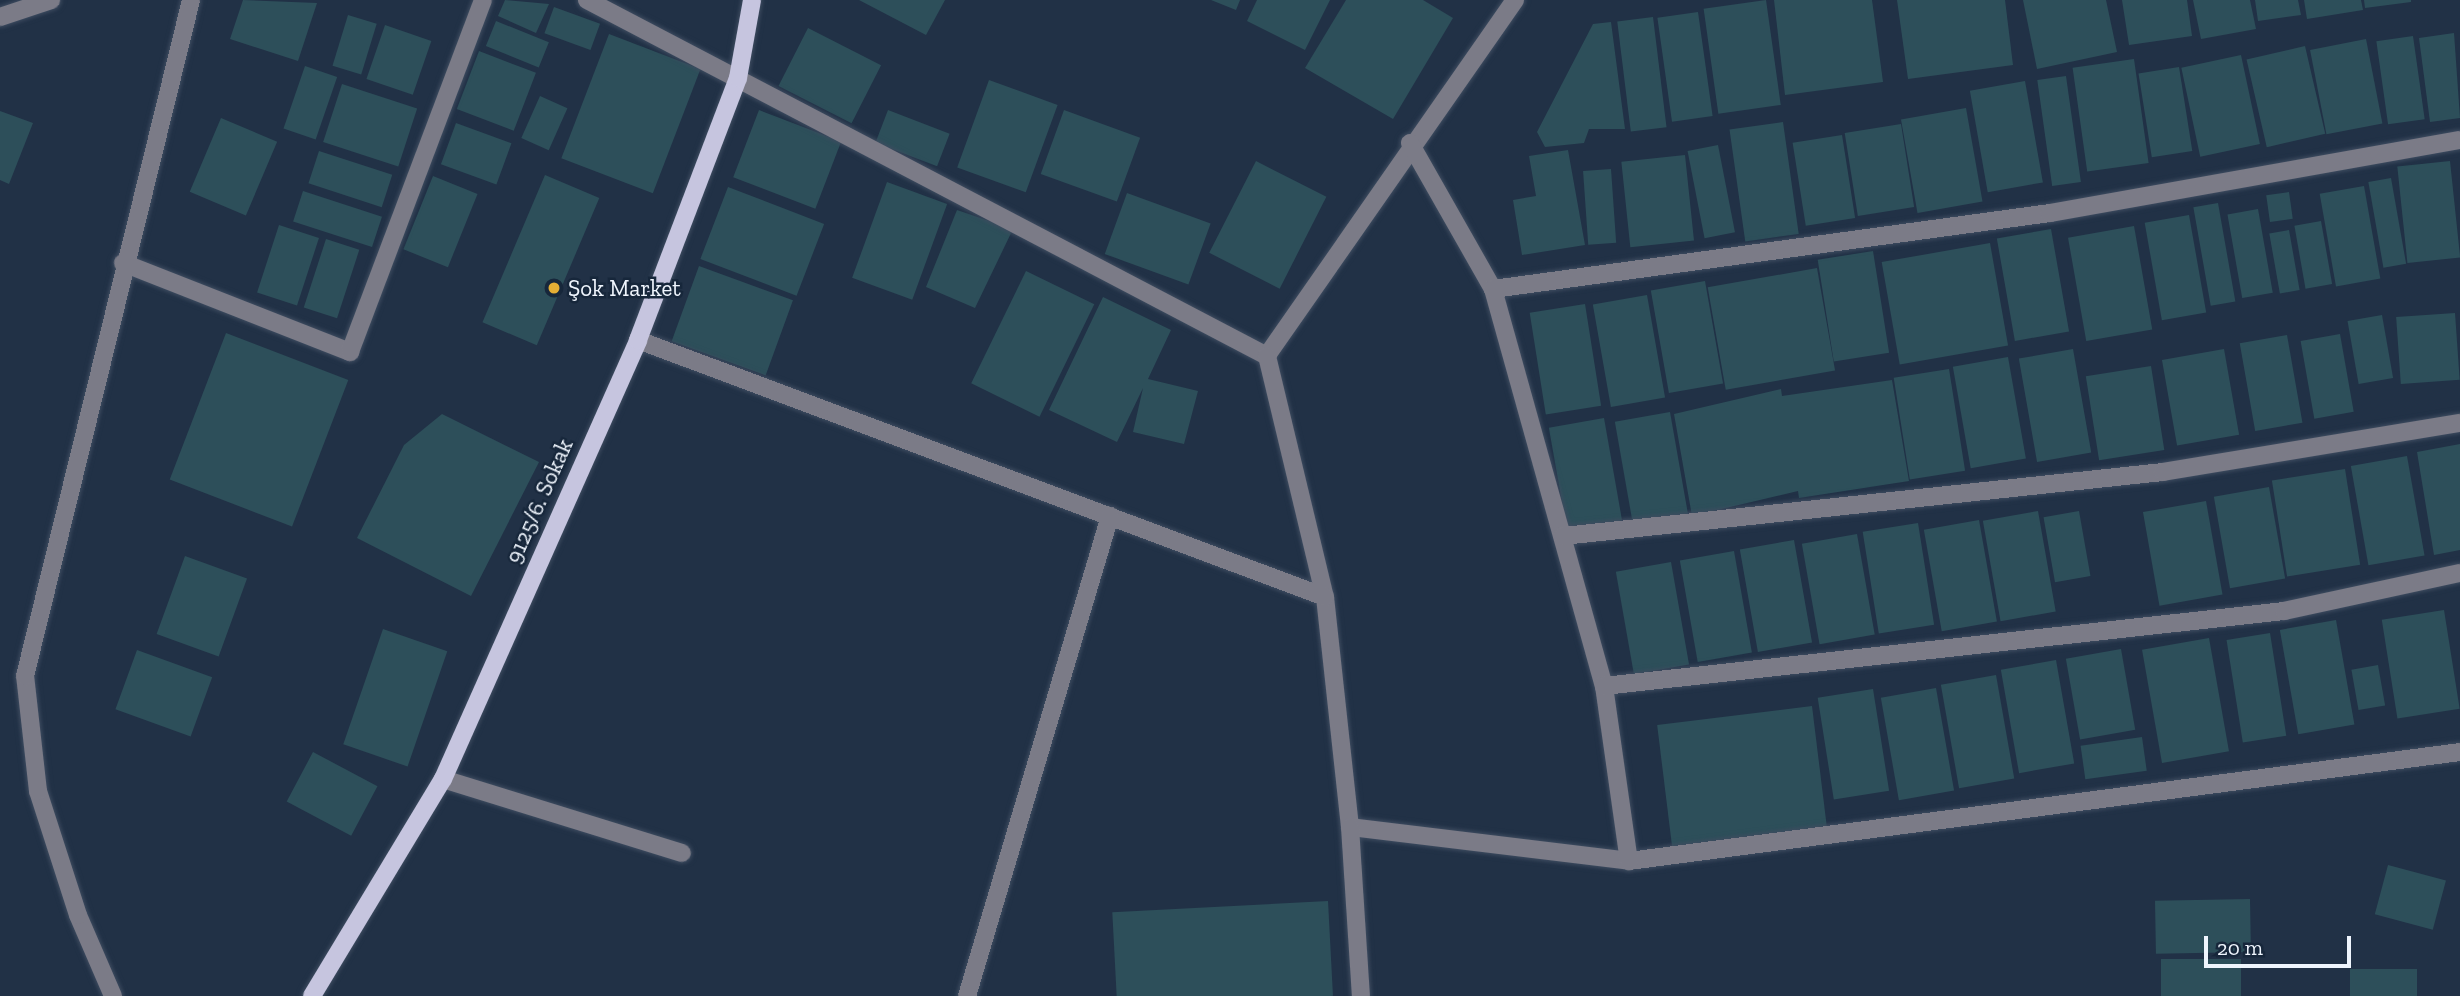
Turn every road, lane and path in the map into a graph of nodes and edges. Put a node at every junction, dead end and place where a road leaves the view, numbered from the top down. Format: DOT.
graph roads {
  1 [pos="51,0"];
  2 [pos="191,0"];
  3 [pos="483,0"];
  4 [pos="587,0"];
  5 [pos="752,0"];
  6 [pos="1515,0"];
  7 [pos="0,16"];
  8 [pos="738,78"];
  9 [pos="2460,140"];
  10 [pos="1410,143"];
  11 [pos="123,263"];
  12 [pos="1493,289"];
  13 [pos="638,340"];
  14 [pos="1266,356"];
  15 [pos="2460,423"];
  16 [pos="1110,516"];
  17 [pos="1563,536"];
  18 [pos="2460,573"];
  19 [pos="1325,597"];
  20 [pos="1604,686"];
  21 [pos="2460,752"];
  22 [pos="443,779"];
  23 [pos="1350,827"];
  24 [pos="682,853"];
  25 [pos="1629,861"];
  26 [pos="113,996"];
  27 [pos="312,996"];
  28 [pos="967,996"];
  29 [pos="1361,996"];
  1 -- 7 [label="street"];
  2 -- 11 [label="street"];
  3 -- 11 [label="street"];
  4 -- 8 [label="street"];
  5 -- 8 [label="main road, 9125/6. Sokak"];
  6 -- 10 [label="street"];
  8 -- 13 [label="main road, 9125/6. Sokak"];
  8 -- 14 [label="street"];
  9 -- 12 [label="street"];
  10 -- 12 [label="street"];
  10 -- 14 [label="street"];
  11 -- 26 [label="street"];
  12 -- 17 [label="street"];
  13 -- 16 [label="street"];
  13 -- 22 [label="main road, 9125/6. Sokak"];
  14 -- 19 [label="street"];
  15 -- 17 [label="street"];
  16 -- 19 [label="street"];
  16 -- 28 [label="street"];
  17 -- 20 [label="street"];
  18 -- 20 [label="street"];
  19 -- 23 [label="street"];
  20 -- 25 [label="street"];
  21 -- 25 [label="street"];
  22 -- 24 [label="street"];
  22 -- 27 [label="main road, 9125/6. Sokak"];
  23 -- 25 [label="street"];
  23 -- 29 [label="street"];
}
